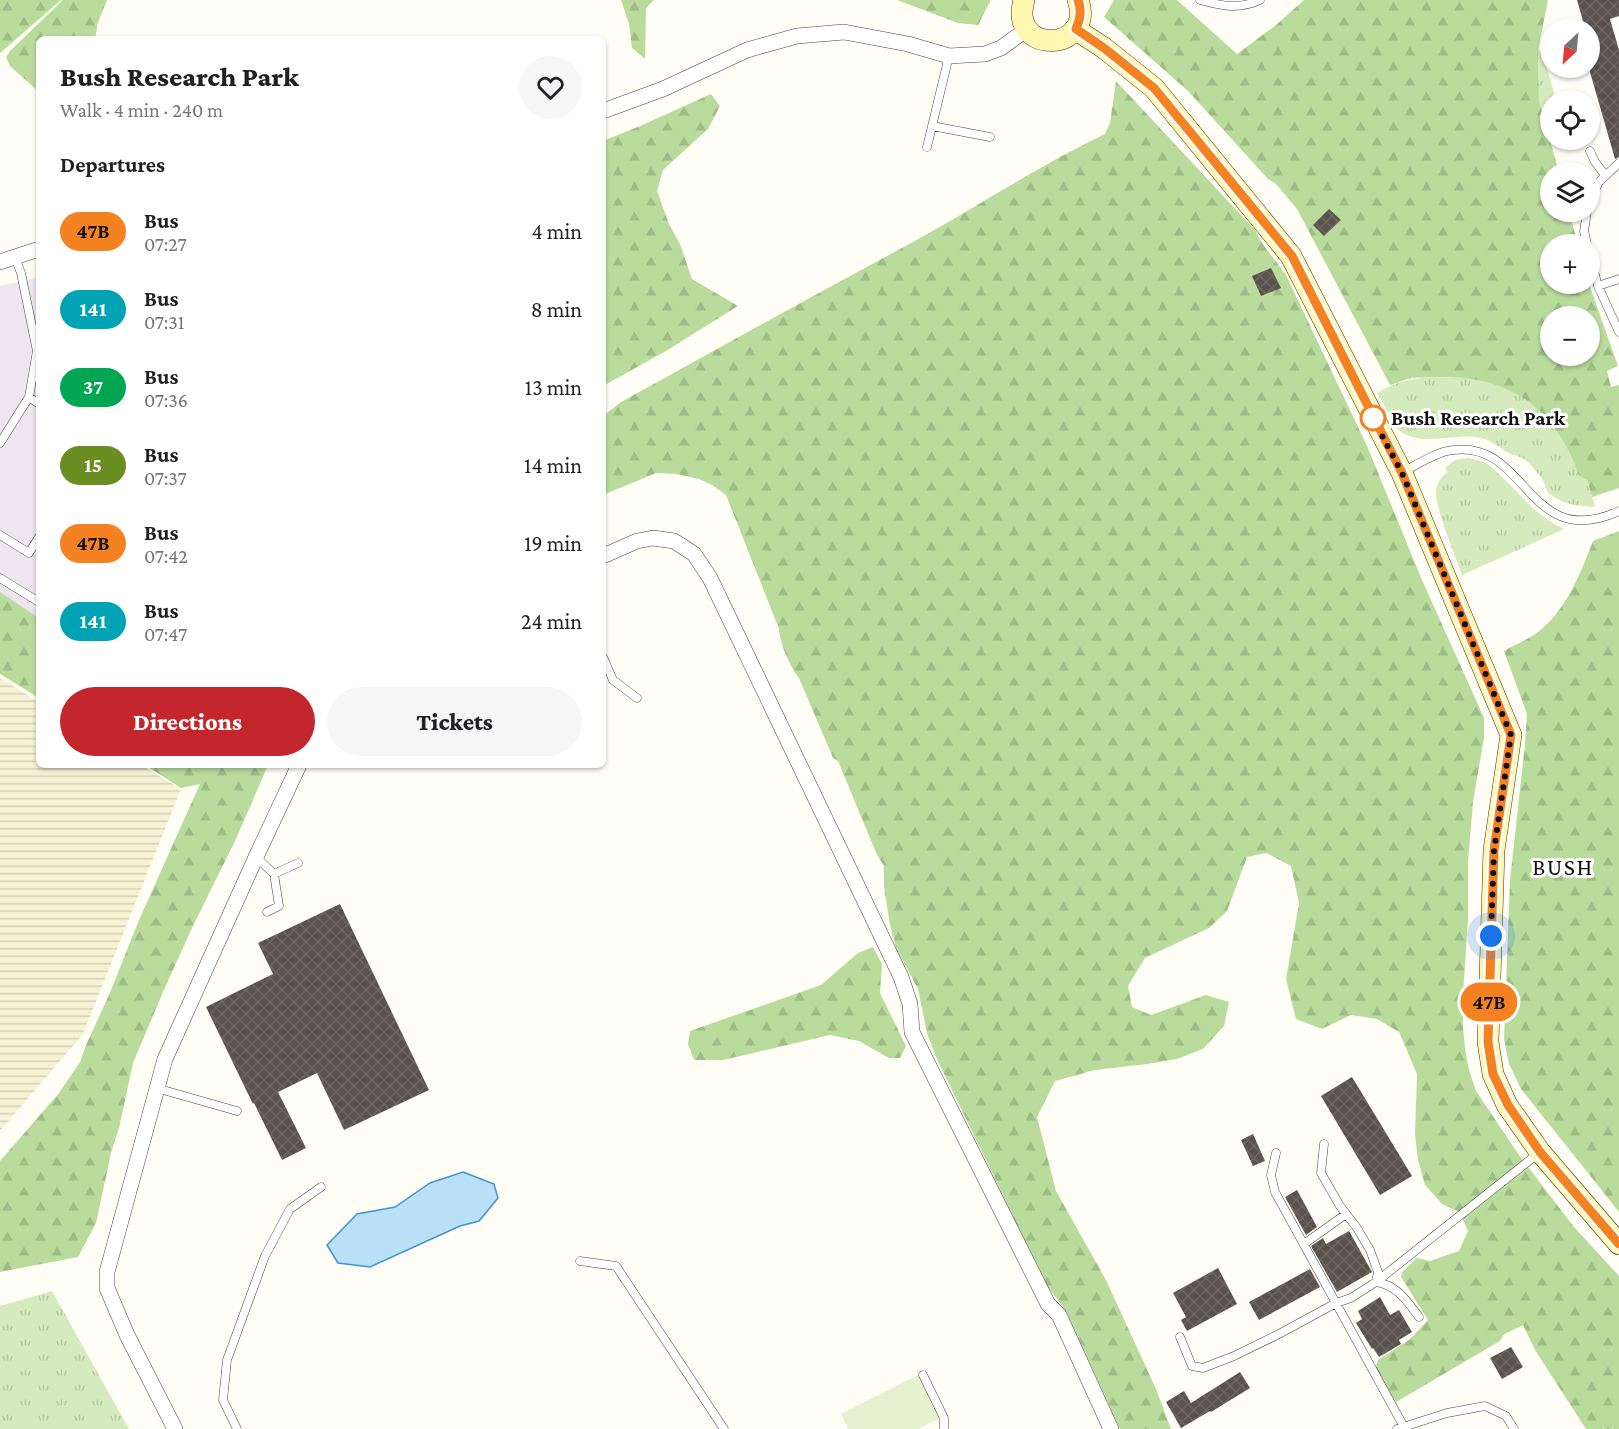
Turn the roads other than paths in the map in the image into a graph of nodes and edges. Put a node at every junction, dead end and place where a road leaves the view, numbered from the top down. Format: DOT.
graph roads {
  1 [pos="1024,0"];
  2 [pos="1200,0"];
  3 [pos="1260,0"];
  4 [pos="1079,1"];
  5 [pos="1027,29"];
  6 [pos="1076,29"];
  7 [pos="949,56"];
  8 [pos="606,110"];
  9 [pos="932,126"];
  10 [pos="990,136"];
  11 [pos="927,147"];
  12 [pos="1590,151"];
  13 [pos="1619,163"];
  14 [pos="1605,176"];
  15 [pos="1600,181"];
  16 [pos="36,250"];
  17 [pos="7,260"];
  18 [pos="1619,279"];
  19 [pos="1600,285"];
  20 [pos="1600,290"];
  21 [pos="1619,332"];
  22 [pos="36,346"];
  23 [pos="36,357"];
  24 [pos="29,397"];
  25 [pos="36,402"];
  26 [pos="0,443"];
  27 [pos="1402,473"];
  28 [pos="1619,511"];
  29 [pos="0,535"];
  30 [pos="36,542"];
  31 [pos="606,555"];
  32 [pos="0,578"];
  33 [pos="36,600"];
  34 [pos="606,664"];
  35 [pos="637,698"];
  36 [pos="299,768"];
  37 [pos="256,857"];
  38 [pos="298,863"];
  39 [pos="274,874"];
  40 [pos="267,912"];
  41 [pos="156,1088"];
  42 [pos="237,1111"];
  43 [pos="1324,1144"];
  44 [pos="1540,1152"];
  45 [pos="1276,1153"];
  46 [pos="321,1187"];
  47 [pos="1346,1214"];
  48 [pos="1304,1244"];
  49 [pos="1619,1244"];
  50 [pos="580,1261"];
  51 [pos="1376,1282"];
  52 [pos="1336,1303"];
  53 [pos="1419,1317"];
  54 [pos="1180,1337"];
  55 [pos="923,1375"];
  56 [pos="1106,1427"];
  57 [pos="1401,1428"];
  58 [pos="175,1429"];
  59 [pos="237,1429"];
  60 [pos="724,1429"];
  61 [pos="944,1429"];
  62 [pos="1514,1429"];
  1 -- 5 [label="street"];
  2 -- 3 [label="lane"];
  4 -- 6 [label="street"];
  5 -- 6 [label="street"];
  5 -- 7 [label="street"];
  6 -- 27 [label="street"];
  7 -- 8 [label="street"];
  7 -- 9 [label="lane"];
  9 -- 10 [label="lane"];
  9 -- 11 [label="lane"];
  12 -- 14 [label="lane"];
  13 -- 14 [label="lane"];
  14 -- 15 [label="lane"];
  16 -- 17 [label="street"];
  17 -- 22 [label="lane"];
  18 -- 19 [label="lane"];
  20 -- 21 [label="lane"];
  23 -- 24 [label="lane"];
  24 -- 25 [label="lane"];
  24 -- 26 [label="lane"];
  27 -- 28 [label="lane"];
  27 -- 44 [label="street"];
  29 -- 30 [label="lane"];
  31 -- 56 [label="street"];
  32 -- 33 [label="lane"];
  34 -- 35 [label="lane"];
  36 -- 37 [label="street"];
  37 -- 39 [label="lane"];
  37 -- 41 [label="street"];
  38 -- 39 [label="lane"];
  39 -- 40 [label="lane"];
  41 -- 42 [label="lane"];
  41 -- 58 [label="street"];
  43 -- 47 [label="lane"];
  44 -- 49 [label="street"];
  44 -- 51 [label="lane"];
  45 -- 48 [label="lane"];
  46 -- 59 [label="lane"];
  47 -- 48 [label="lane"];
  47 -- 51 [label="lane"];
  48 -- 52 [label="lane"];
  50 -- 60 [label="lane"];
  51 -- 52 [label="lane"];
  51 -- 53 [label="lane"];
  52 -- 54 [label="lane"];
  52 -- 57 [label="lane"];
  55 -- 61 [label="lane"];
  57 -- 62 [label="lane"];
}
